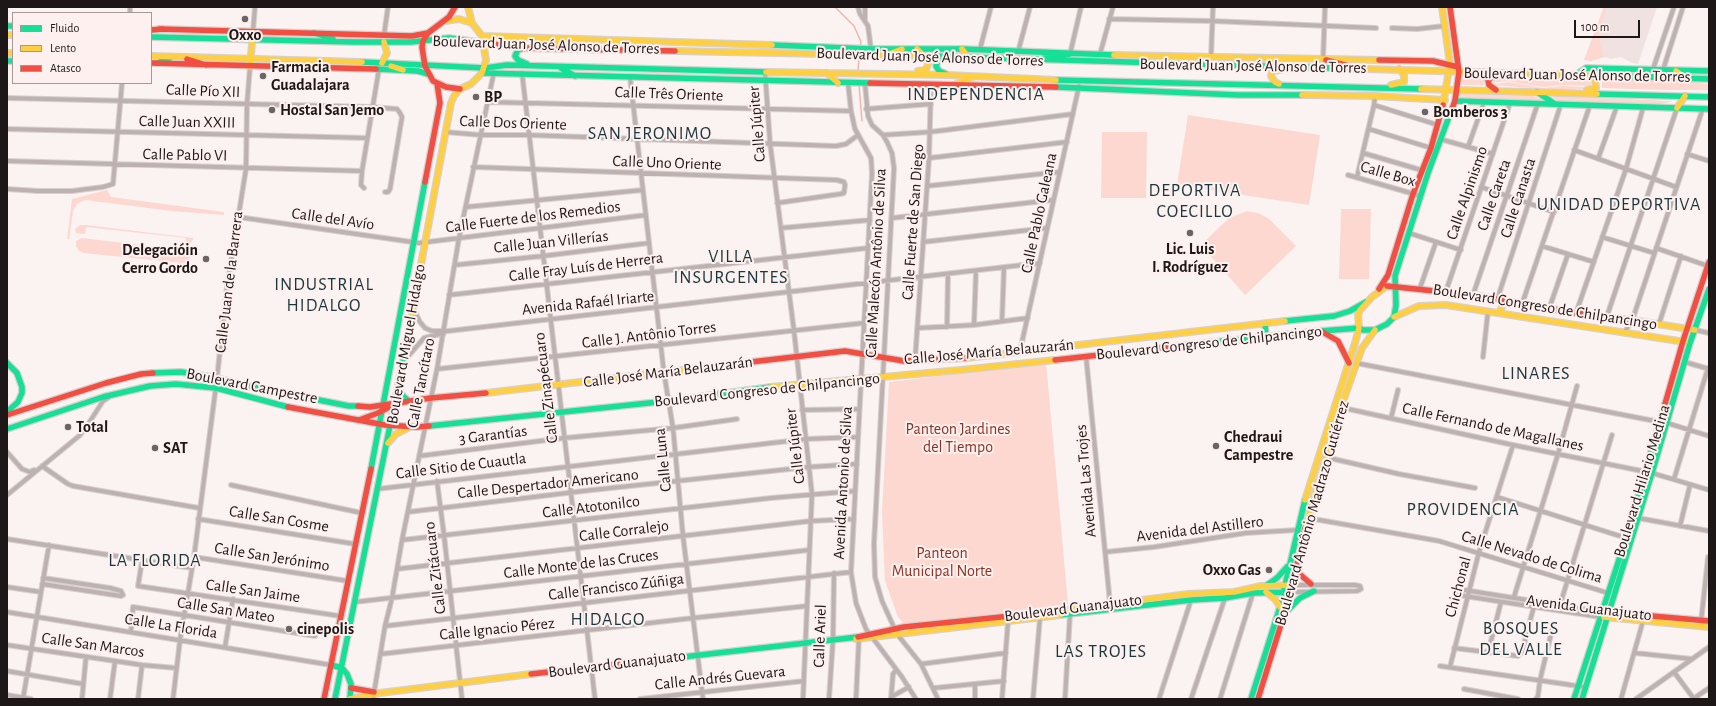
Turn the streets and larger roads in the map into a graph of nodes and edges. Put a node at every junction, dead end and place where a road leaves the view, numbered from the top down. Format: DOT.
graph roads {
  1 [pos="255,7"];
  2 [pos="388,7"];
  3 [pos="455,7"];
  4 [pos="468,7"];
  5 [pos="858,7"];
  6 [pos="865,7"];
  7 [pos="991,7"];
  8 [pos="1030,7"];
  9 [pos="1081,7"];
  10 [pos="1113,7"];
  11 [pos="1213,7"];
  12 [pos="1325,7"];
  13 [pos="1442,7"];
  14 [pos="1450,7"];
  15 [pos="1674,7"];
  16 [pos="1683,7"];
  17 [pos="865,19"];
  18 [pos="1109,19"];
  19 [pos="444,21"];
  20 [pos="1212,21"];
  21 [pos="472,23"];
  22 [pos="1324,25"];
  23 [pos="1444,26"];
  24 [pos="1376,28"];
  25 [pos="1392,28"];
  26 [pos="152,30"];
  27 [pos="253,31"];
  28 [pos="428,33"];
  29 [pos="314,34"];
  30 [pos="384,35"];
  31 [pos="152,37"];
  32 [pos="252,39"];
  33 [pos="483,39"];
  34 [pos="537,39"];
  35 [pos="423,40"];
  36 [pos="340,42"];
  37 [pos="384,42"];
  38 [pos="524,48"];
  39 [pos="577,48"];
  40 [pos="962,48"];
  41 [pos="871,49"];
  42 [pos="902,49"];
  43 [pos="917,49"];
  44 [pos="980,49"];
  45 [pos="1018,52"];
  46 [pos="1070,54"];
  47 [pos="1100,54"];
  48 [pos="884,55"];
  49 [pos="152,56"];
  50 [pos="922,56"];
  51 [pos="173,57"];
  52 [pos="182,57"];
  53 [pos="955,57"];
  54 [pos="1211,57"];
  55 [pos="251,58"];
  56 [pos="969,58"];
  57 [pos="1020,60"];
  58 [pos="1324,60"];
  59 [pos="154,63"];
  60 [pos="382,63"];
  61 [pos="1450,64"];
  62 [pos="206,65"];
  63 [pos="532,65"];
  64 [pos="425,66"];
  65 [pos="558,66"];
  66 [pos="250,67"];
  67 [pos="1301,68"];
  68 [pos="378,69"];
  69 [pos="1360,69"];
  70 [pos="1398,69"];
  71 [pos="1653,69"];
  72 [pos="403,70"];
  73 [pos="483,70"];
  74 [pos="1458,70"];
  75 [pos="1665,70"];
  76 [pos="1676,71"];
  77 [pos="1709,71"];
  78 [pos="494,72"];
  79 [pos="765,72"];
  80 [pos="1450,72"];
  81 [pos="522,73"];
  82 [pos="826,73"];
  83 [pos="428,74"];
  84 [pos="897,74"];
  85 [pos="1531,74"];
  86 [pos="947,75"];
  87 [pos="1576,75"];
  88 [pos="575,76"];
  89 [pos="974,76"];
  90 [pos="1589,76"];
  91 [pos="630,77"];
  92 [pos="1651,77"];
  93 [pos="1684,78"];
  94 [pos="1709,79"];
  95 [pos="765,81"];
  96 [pos="1080,81"];
  97 [pos="1100,81"];
  98 [pos="1136,82"];
  99 [pos="1709,82"];
  100 [pos="437,83"];
  101 [pos="838,83"];
  102 [pos="850,83"];
  103 [pos="863,83"];
  104 [pos="122,84"];
  105 [pos="931,85"];
  106 [pos="954,85"];
  107 [pos="1283,85"];
  108 [pos="1078,88"];
  109 [pos="1349,88"];
  110 [pos="460,89"];
  111 [pos="1100,90"];
  112 [pos="1447,90"];
  113 [pos="1497,90"];
  114 [pos="1136,91"];
  115 [pos="1457,91"];
  116 [pos="1537,92"];
  117 [pos="1547,92"];
  118 [pos="1349,95"];
  119 [pos="1375,96"];
  120 [pos="1687,96"];
  121 [pos="1709,96"];
  122 [pos="7,98"];
  123 [pos="1445,100"];
  124 [pos="121,101"];
  125 [pos="1455,101"];
  126 [pos="487,102"];
  127 [pos="524,102"];
  128 [pos="1484,102"];
  129 [pos="1510,103"];
  130 [pos="1538,103"];
  131 [pos="247,104"];
  132 [pos="931,104"];
  133 [pos="1558,104"];
  134 [pos="632,105"];
  135 [pos="1374,105"];
  136 [pos="1590,105"];
  137 [pos="1617,106"];
  138 [pos="372,107"];
  139 [pos="1643,108"];
  140 [pos="1677,108"];
  141 [pos="866,109"];
  142 [pos="1706,109"];
  143 [pos="768,110"];
  144 [pos="851,111"];
  145 [pos="1073,114"];
  146 [pos="1438,126"];
  147 [pos="1369,128"];
  148 [pos="7,129"];
  149 [pos="445,132"];
  150 [pos="930,132"];
  151 [pos="118,133"];
  152 [pos="246,135"];
  153 [pos="481,135"];
  154 [pos="528,135"];
  155 [pos="858,135"];
  156 [pos="883,135"];
  157 [pos="367,138"];
  158 [pos="636,139"];
  159 [pos="1440,139"];
  160 [pos="1067,142"];
  161 [pos="770,143"];
  162 [pos="1468,147"];
  163 [pos="1430,148"];
  164 [pos="1574,150"];
  165 [pos="1363,153"];
  166 [pos="1493,154"];
  167 [pos="1687,154"];
  168 [pos="929,158"];
  169 [pos="1598,159"];
  170 [pos="7,161"];
  171 [pos="1709,161"];
  172 [pos="115,165"];
  173 [pos="473,167"];
  174 [pos="246,169"];
  175 [pos="1626,169"];
  176 [pos="532,170"];
  177 [pos="1421,170"];
  178 [pos="362,171"];
  179 [pos="1059,172"];
  180 [pos="641,174"];
  181 [pos="1348,175"];
  182 [pos="1357,177"];
  183 [pos="775,178"];
  184 [pos="1653,179"];
  185 [pos="926,186"];
  186 [pos="1481,187"];
  187 [pos="1676,187"];
  188 [pos="364,188"];
  189 [pos="7,189"];
  190 [pos="643,190"];
  191 [pos="385,192"];
  192 [pos="1413,194"];
  193 [pos="1421,196"];
  194 [pos="1506,196"];
  195 [pos="1053,200"];
  196 [pos="536,201"];
  197 [pos="777,203"];
  198 [pos="1529,204"];
  199 [pos="466,207"];
  200 [pos="1554,212"];
  201 [pos="924,214"];
  202 [pos="646,215"];
  203 [pos="238,217"];
  204 [pos="892,218"];
  205 [pos="870,220"];
  206 [pos="781,228"];
  207 [pos="1047,228"];
  208 [pos="540,229"];
  209 [pos="1409,233"];
  210 [pos="1602,237"];
  211 [pos="459,238"];
  212 [pos="414,242"];
  213 [pos="923,242"];
  214 [pos="1436,242"];
  215 [pos="424,243"];
  216 [pos="648,243"];
  217 [pos="1542,246"];
  218 [pos="1631,246"];
  219 [pos="868,248"];
  220 [pos="1656,248"];
  221 [pos="1461,250"];
  222 [pos="1654,253"];
  223 [pos="1568,254"];
  224 [pos="542,256"];
  225 [pos="1681,256"];
  226 [pos="784,257"];
  227 [pos="1594,262"];
  228 [pos="1040,263"];
  229 [pos="1708,264"];
  230 [pos="455,265"];
  231 [pos="1004,267"];
  232 [pos="652,271"];
  233 [pos="976,271"];
  234 [pos="948,274"];
  235 [pos="921,278"];
  236 [pos="887,281"];
  237 [pos="545,284"];
  238 [pos="867,284"];
  239 [pos="1395,286"];
  240 [pos="1420,288"];
  241 [pos="1709,289"];
  242 [pos="1378,291"];
  243 [pos="1446,291"];
  244 [pos="788,292"];
  245 [pos="450,295"];
  246 [pos="1473,295"];
  247 [pos="1497,300"];
  248 [pos="1504,301"];
  249 [pos="1366,302"];
  250 [pos="1522,304"];
  251 [pos="413,308"];
  252 [pos="657,308"];
  253 [pos="1549,309"];
  254 [pos="1488,311"];
  255 [pos="1500,312"];
  256 [pos="1576,313"];
  257 [pos="1607,316"];
  258 [pos="1394,317"];
  259 [pos="1028,318"];
  260 [pos="550,320"];
  261 [pos="1002,321"];
  262 [pos="1632,321"];
  263 [pos="864,323"];
  264 [pos="1265,324"];
  265 [pos="1659,324"];
  266 [pos="974,325"];
  267 [pos="947,327"];
  268 [pos="918,328"];
  269 [pos="1358,328"];
  270 [pos="1688,328"];
  271 [pos="1374,330"];
  272 [pos="1695,330"];
  273 [pos="445,331"];
  274 [pos="794,331"];
  275 [pos="1321,331"];
  276 [pos="1624,333"];
  277 [pos="1709,333"];
  278 [pos="1266,336"];
  279 [pos="1683,341"];
  280 [pos="1690,343"];
  281 [pos="661,345"];
  282 [pos="1020,351"];
  283 [pos="863,354"];
  284 [pos="1086,356"];
  285 [pos="797,357"];
  286 [pos="1483,357"];
  287 [pos="554,358"];
  288 [pos="883,359"];
  289 [pos="915,361"];
  290 [pos="403,362"];
  291 [pos="1685,362"];
  292 [pos="7,363"];
  293 [pos="1349,363"];
  294 [pos="1356,363"];
  295 [pos="437,369"];
  296 [pos="1708,369"];
  297 [pos="664,373"];
  298 [pos="882,377"];
  299 [pos="218,378"];
  300 [pos="861,379"];
  301 [pos="800,384"];
  302 [pos="557,385"];
  303 [pos="1577,386"];
  304 [pos="216,388"];
  305 [pos="398,388"];
  306 [pos="1398,390"];
  307 [pos="114,394"];
  308 [pos="431,398"];
  309 [pos="668,401"];
  310 [pos="87,402"];
  311 [pos="410,402"];
  312 [pos="395,404"];
  313 [pos="1572,404"];
  314 [pos="1335,406"];
  315 [pos="1341,407"];
  316 [pos="382,409"];
  317 [pos="802,410"];
  318 [pos="859,410"];
  319 [pos="96,411"];
  320 [pos="561,412"];
  321 [pos="7,413"];
  322 [pos="1391,418"];
  323 [pos="737,419"];
  324 [pos="357,420"];
  325 [pos="1660,422"];
  326 [pos="1667,423"];
  327 [pos="378,424"];
  328 [pos="391,426"];
  329 [pos="425,427"];
  330 [pos="408,428"];
  331 [pos="673,428"];
  332 [pos="7,429"];
  333 [pos="1690,430"];
  334 [pos="1612,435"];
  335 [pos="1709,436"];
  336 [pos="858,437"];
  337 [pos="564,438"];
  338 [pos="806,439"];
  339 [pos="387,445"];
  340 [pos="1513,445"];
  341 [pos="7,452"];
  342 [pos="674,454"];
  343 [pos="1558,454"];
  344 [pos="419,456"];
  345 [pos="1326,457"];
  346 [pos="1604,463"];
  347 [pos="857,464"];
  348 [pos="567,466"];
  349 [pos="40,467"];
  350 [pos="809,467"];
  351 [pos="30,472"];
  352 [pos="1649,472"];
  353 [pos="1674,479"];
  354 [pos="437,481"];
  355 [pos="677,482"];
  356 [pos="413,483"];
  357 [pos="1690,484"];
  358 [pos="231,485"];
  359 [pos="17,488"];
  360 [pos="1475,488"];
  361 [pos="377,489"];
  362 [pos="1709,490"];
  363 [pos="855,491"];
  364 [pos="570,493"];
  365 [pos="812,494"];
  366 [pos="7,495"];
  367 [pos="1497,497"];
  368 [pos="199,508"];
  369 [pos="440,508"];
  370 [pos="680,508"];
  371 [pos="408,512"];
  372 [pos="1541,512"];
  373 [pos="362,513"];
  374 [pos="1308,518"];
  375 [pos="1638,518"];
  376 [pos="198,519"];
  377 [pos="854,519"];
  378 [pos="573,521"];
  379 [pos="811,521"];
  380 [pos="1584,525"];
  381 [pos="1680,526"];
  382 [pos="1297,530"];
  383 [pos="1709,531"];
  384 [pos="444,535"];
  385 [pos="683,536"];
  386 [pos="1626,538"];
  387 [pos="7,539"];
  388 [pos="402,540"];
  389 [pos="355,544"];
  390 [pos="49,545"];
  391 [pos="576,548"];
  392 [pos="810,550"];
  393 [pos="1105,552"];
  394 [pos="1479,552"];
  395 [pos="194,556"];
  396 [pos="1708,557"];
  397 [pos="142,560"];
  398 [pos="687,563"];
  399 [pos="446,564"];
  400 [pos="1289,565"];
  401 [pos="1522,566"];
  402 [pos="192,568"];
  403 [pos="397,569"];
  404 [pos="1296,571"];
  405 [pos="851,572"];
  406 [pos="834,573"];
  407 [pos="1708,575"];
  408 [pos="580,576"];
  409 [pos="809,577"];
  410 [pos="43,578"];
  411 [pos="348,581"];
  412 [pos="1568,582"];
  413 [pos="42,584"];
  414 [pos="1311,584"];
  415 [pos="1285,585"];
  416 [pos="1293,585"];
  417 [pos="1264,586"];
  418 [pos="7,587"];
  419 [pos="1458,589"];
  420 [pos="450,591"];
  421 [pos="690,591"];
  422 [pos="1283,591"];
  423 [pos="1314,591"];
  424 [pos="1469,591"];
  425 [pos="40,592"];
  426 [pos="1266,592"];
  427 [pos="1291,592"];
  428 [pos="1253,593"];
  429 [pos="1608,593"];
  430 [pos="188,594"];
  431 [pos="1458,595"];
  432 [pos="1468,597"];
  433 [pos="392,598"];
  434 [pos="1225,598"];
  435 [pos="1514,598"];
  436 [pos="233,599"];
  437 [pos="1191,600"];
  438 [pos="1535,601"];
  439 [pos="355,602"];
  440 [pos="1501,602"];
  441 [pos="583,603"];
  442 [pos="1110,603"];
  443 [pos="1560,605"];
  444 [pos="807,606"];
  445 [pos="1280,607"];
  446 [pos="1534,607"];
  447 [pos="7,612"];
  448 [pos="1285,612"];
  449 [pos="1070,614"];
  450 [pos="1601,614"];
  451 [pos="1608,615"];
  452 [pos="183,616"];
  453 [pos="340,616"];
  454 [pos="37,618"];
  455 [pos="693,618"];
  456 [pos="1040,618"];
  457 [pos="454,619"];
  458 [pos="1644,621"];
  459 [pos="1709,621"];
  460 [pos="1008,622"];
  461 [pos="230,623"];
  462 [pos="1701,623"];
  463 [pos="385,626"];
  464 [pos="1709,627"];
  465 [pos="1552,630"];
  466 [pos="587,631"];
  467 [pos="131,632"];
  468 [pos="894,632"];
  469 [pos="315,636"];
  470 [pos="872,636"];
  471 [pos="857,638"];
  472 [pos="180,640"];
  473 [pos="833,640"];
  474 [pos="1592,641"];
  475 [pos="1599,642"];
  476 [pos="806,643"];
  477 [pos="7,645"];
  478 [pos="457,646"];
  479 [pos="225,647"];
  480 [pos="1709,647"];
  481 [pos="32,648"];
  482 [pos="1454,648"];
  483 [pos="1488,652"];
  484 [pos="1006,653"];
  485 [pos="381,654"];
  486 [pos="698,654"];
  487 [pos="1635,654"];
  488 [pos="86,657"];
  489 [pos="1692,659"];
  490 [pos="115,661"];
  491 [pos="921,664"];
  492 [pos="142,665"];
  493 [pos="331,665"];
  494 [pos="1440,666"];
  495 [pos="591,667"];
  496 [pos="1450,667"];
  497 [pos="176,668"];
  498 [pos="342,668"];
  499 [pos="896,670"];
  500 [pos="7,671"];
  501 [pos="1674,672"];
  502 [pos="330,673"];
  503 [pos="28,674"];
  504 [pos="1540,680"];
  505 [pos="804,681"];
  506 [pos="1004,681"];
  507 [pos="460,682"];
  508 [pos="83,684"];
  509 [pos="975,684"];
  510 [pos="1578,685"];
  511 [pos="909,687"];
  512 [pos="1585,687"];
  513 [pos="351,688"];
  514 [pos="934,688"];
  515 [pos="1709,688"];
  516 [pos="1464,689"];
  517 [pos="702,692"];
  518 [pos="375,694"];
  519 [pos="7,695"];
  520 [pos="23,698"];
  521 [pos="891,698"];
  522 [pos="31,699"];
  523 [pos="82,699"];
  524 [pos="110,699"];
  525 [pos="138,699"];
  526 [pos="173,699"];
  527 [pos="324,699"];
  528 [pos="328,699"];
  529 [pos="335,699"];
  530 [pos="350,699"];
  531 [pos="462,699"];
  532 [pos="594,699"];
  533 [pos="640,699"];
  534 [pos="703,699"];
  535 [pos="803,699"];
  536 [pos="829,699"];
  537 [pos="856,699"];
  538 [pos="916,699"];
  539 [pos="938,699"];
  540 [pos="975,699"];
  541 [pos="1002,699"];
  542 [pos="1033,699"];
  543 [pos="1065,699"];
  544 [pos="1159,699"];
  545 [pos="1191,699"];
  546 [pos="1220,699"];
  547 [pos="1251,699"];
  548 [pos="1258,699"];
  549 [pos="1518,699"];
  550 [pos="1536,699"];
  551 [pos="1574,699"];
  552 [pos="1582,699"];
  553 [pos="1620,699"];
  554 [pos="1636,699"];
  555 [pos="1693,699"];
  1 -- 27 [label="street, Calle Juan de la Barrera"];
  2 -- 30 [label="street"];
  3 -- 19 [label="street"];
  4 -- 21 [label="street"];
  5 -- 17 [label="street"];
  6 -- 17 [label="street"];
  7 -- 44 [label="street"];
  8 -- 45 [label="street"];
  9 -- 46 [label="street"];
  10 -- 18 [label="street"];
  11 -- 20 [label="street"];
  12 -- 22 [label="street"];
  13 -- 23 [label="street"];
  14 -- 74 [label="street"];
  15 -- 71 [label="street"];
  16 -- 75 [label="street"];
  17 -- 41 [label="street"];
  18 -- 20 [label="street"];
  18 -- 47 [label="street"];
  19 -- 21 [label="street"];
  19 -- 28 [label="street"];
  20 -- 22 [label="street"];
  20 -- 54 [label="street"];
  21 -- 33 [label="street"];
  22 -- 24 [label="street"];
  22 -- 58 [label="street"];
  23 -- 25 [label="street"];
  23 -- 61 [label="street"];
  26 -- 27 [label="street, Boulevard Juan José Alonso de Torres"];
  27 -- 29 [label="street, Boulevard Juan José Alonso de Torres"];
  27 -- 32 [label="street, Calle Juan de la Barrera"];
  28 -- 30 [label="street, Boulevard Juan José Alonso de Torres"];
  28 -- 35 [label="street"];
  29 -- 30 [label="street, Boulevard Juan José Alonso de Torres"];
  29 -- 36 [label="street"];
  31 -- 32 [label="street, Boulevard Juan José Alonso de Torres"];
  32 -- 36 [label="street, Boulevard Juan José Alonso de Torres"];
  32 -- 55 [label="street, Calle Juan de la Barrera"];
  33 -- 34 [label="street"];
  33 -- 35 [label="street, Boulevard Juan José Alonso de Torres"];
  33 -- 38 [label="street, Boulevard Juan José Alonso de Torres"];
  33 -- 73 [label="street"];
  34 -- 39 [label="street"];
  34 -- 41 [label="street"];
  35 -- 37 [label="street, Boulevard Juan José Alonso de Torres"];
  35 -- 64 [label="street"];
  36 -- 37 [label="street, Boulevard Juan José Alonso de Torres"];
  37 -- 60 [label="street"];
  38 -- 39 [label="street, Boulevard Juan José Alonso de Torres"];
  38 -- 63 [label="street"];
  39 -- 48 [label="street, Boulevard Juan José Alonso de Torres"];
  40 -- 43 [label="street"];
  40 -- 44 [label="street"];
  40 -- 56 [label="street"];
  41 -- 42 [label="street"];
  42 -- 43 [label="street"];
  42 -- 48 [label="street"];
  43 -- 50 [label="street"];
  44 -- 45 [label="street"];
  45 -- 46 [label="street"];
  46 -- 47 [label="street"];
  46 -- 57 [label="street"];
  47 -- 54 [label="street"];
  48 -- 50 [label="street, Boulevard Juan José Alonso de Torres"];
  49 -- 51 [label="street, Boulevard Juan José Alonso de Torres"];
  50 -- 53 [label="street, Boulevard Juan José Alonso de Torres"];
  50 -- 84 [label="street"];
  51 -- 52 [label="street, Boulevard Juan José Alonso de Torres"];
  51 -- 59 [label="street"];
  52 -- 55 [label="street, Boulevard Juan José Alonso de Torres"];
  52 -- 62 [label="street"];
  53 -- 56 [label="street, Boulevard Juan José Alonso de Torres"];
  53 -- 86 [label="street"];
  54 -- 58 [label="street"];
  55 -- 60 [label="street, Boulevard Juan José Alonso de Torres"];
  55 -- 66 [label="street, Calle Juan de la Barrera"];
  56 -- 57 [label="street, Boulevard Juan José Alonso de Torres"];
  57 -- 67 [label="street, Boulevard Juan José Alonso de Torres"];
  58 -- 61 [label="street"];
  58 -- 69 [label="street"];
  59 -- 62 [label="street, Boulevard Juan José Alonso de Torres"];
  60 -- 64 [label="street, Boulevard Juan José Alonso de Torres"];
  60 -- 72 [label="street"];
  61 -- 74 [label="street"];
  61 -- 80 [label="street"];
  62 -- 66 [label="street, Boulevard Juan José Alonso de Torres"];
  63 -- 65 [label="street, Boulevard Juan José Alonso de Torres"];
  63 -- 73 [label="street, Boulevard Juan José Alonso de Torres"];
  64 -- 73 [label="street, Boulevard Juan José Alonso de Torres"];
  64 -- 83 [label="street"];
  65 -- 79 [label="street, Boulevard Juan José Alonso de Torres"];
  65 -- 88 [label="street"];
  66 -- 68 [label="street, Boulevard Juan José Alonso de Torres"];
  66 -- 131 [label="street, Calle Juan de la Barrera"];
  67 -- 69 [label="street, Boulevard Juan José Alonso de Torres"];
  67 -- 107 [label="street"];
  68 -- 72 [label="street, Boulevard Juan José Alonso de Torres"];
  68 -- 138 [label="street"];
  69 -- 70 [label="street, Boulevard Juan José Alonso de Torres"];
  70 -- 80 [label="street, Boulevard Juan José Alonso de Torres"];
  70 -- 109 [label="street"];
  71 -- 75 [label="street"];
  71 -- 87 [label="street"];
  72 -- 83 [label="street, Boulevard Juan José Alonso de Torres"];
  73 -- 78 [label="street, Boulevard Juan José Alonso de Torres"];
  73 -- 110 [label="street, Boulevard Miguel Hidalgo"];
  74 -- 80 [label="street, Boulevard Juan José Alonso de Torres"];
  74 -- 85 [label="street, Boulevard Juan José Alonso de Torres"];
  74 -- 115 [label="street"];
  75 -- 76 [label="street"];
  75 -- 92 [label="street"];
  76 -- 77 [label="street"];
  76 -- 93 [label="street"];
  78 -- 81 [label="street, Boulevard Juan José Alonso de Torres"];
  78 -- 126 [label="street, Calle Tancítaro"];
  79 -- 82 [label="street, Boulevard Juan José Alonso de Torres"];
  79 -- 95 [label="street, Calle Júpiter"];
  80 -- 112 [label="street"];
  81 -- 88 [label="street, Boulevard Juan José Alonso de Torres"];
  81 -- 127 [label="street, Calle Zinapécuaro"];
  82 -- 84 [label="street, Boulevard Juan José Alonso de Torres"];
  82 -- 101 [label="street"];
  83 -- 100 [label="street"];
  84 -- 86 [label="street, Boulevard Juan José Alonso de Torres"];
  85 -- 87 [label="street, Boulevard Juan José Alonso de Torres"];
  85 -- 113 [label="street"];
  86 -- 89 [label="street, Boulevard Juan José Alonso de Torres"];
  87 -- 90 [label="street, Boulevard Juan José Alonso de Torres"];
  88 -- 91 [label="street, Boulevard Juan José Alonso de Torres"];
  89 -- 96 [label="street, Boulevard Juan José Alonso de Torres"];
  89 -- 106 [label="street"];
  90 -- 92 [label="street, Boulevard Juan José Alonso de Torres"];
  90 -- 117 [label="street"];
  91 -- 95 [label="street, Boulevard Juan José Alonso de Torres"];
  91 -- 134 [label="street, Calle Luna"];
  92 -- 93 [label="street, Boulevard Juan José Alonso de Torres"];
  93 -- 94 [label="street, Boulevard Juan José Alonso de Torres"];
  93 -- 99 [label="street"];
  95 -- 101 [label="street, Boulevard Juan José Alonso de Torres"];
  95 -- 143 [label="street, Calle Júpiter"];
  96 -- 97 [label="street, Boulevard Juan José Alonso de Torres"];
  96 -- 108 [label="street, Calle Pablo Galeana"];
  97 -- 98 [label="street, Boulevard Juan José Alonso de Torres"];
  97 -- 111 [label="street"];
  98 -- 107 [label="street, Boulevard Juan José Alonso de Torres"];
  98 -- 114 [label="street"];
  100 -- 110 [label="street"];
  100 -- 212 [label="street, Boulevard Miguel Hidalgo"];
  101 -- 102 [label="street, Boulevard Juan José Alonso de Torres"];
  102 -- 103 [label="street, Boulevard Juan José Alonso de Torres"];
  102 -- 144 [label="street, Avenida Antonio de Silva"];
  103 -- 105 [label="street, Boulevard Juan José Alonso de Torres"];
  103 -- 141 [label="street, Calle Malecón Antônio de Silva"];
  104 -- 124 [label="street"];
  105 -- 106 [label="street, Boulevard Juan José Alonso de Torres"];
  105 -- 132 [label="street, Calle Fuerte de San Diego"];
  106 -- 108 [label="street, Boulevard Juan José Alonso de Torres"];
  107 -- 109 [label="street, Boulevard Juan José Alonso de Torres"];
  108 -- 111 [label="street, Boulevard Juan José Alonso de Torres"];
  108 -- 145 [label="street, Calle Pablo Galeana"];
  109 -- 112 [label="street, Boulevard Juan José Alonso de Torres"];
  109 -- 118 [label="street"];
  110 -- 149 [label="street, Boulevard Miguel Hidalgo"];
  111 -- 114 [label="street, Boulevard Juan José Alonso de Torres"];
  112 -- 115 [label="street, Boulevard Juan José Alonso de Torres"];
  112 -- 123 [label="street"];
  113 -- 115 [label="street, Boulevard Juan José Alonso de Torres"];
  113 -- 116 [label="street, Boulevard Juan José Alonso de Torres"];
  114 -- 118 [label="street, Boulevard Juan José Alonso de Torres"];
  115 -- 125 [label="street"];
  116 -- 117 [label="street, Boulevard Juan José Alonso de Torres"];
  116 -- 133 [label="street"];
  117 -- 120 [label="street, Boulevard Juan José Alonso de Torres"];
  118 -- 119 [label="street, Boulevard Juan José Alonso de Torres"];
  119 -- 123 [label="street, Boulevard Juan José Alonso de Torres"];
  119 -- 135 [label="street"];
  120 -- 121 [label="street, Boulevard Juan José Alonso de Torres"];
  120 -- 140 [label="street"];
  122 -- 124 [label="street, Calle Pío XII"];
  123 -- 146 [label="street"];
  124 -- 131 [label="street, Calle Pío XII"];
  124 -- 151 [label="street"];
  125 -- 128 [label="street, Boulevard Juan José Alonso de Torres"];
  125 -- 159 [label="street"];
  126 -- 127 [label="street, Calle Três Oriente"];
  126 -- 153 [label="street, Calle Tancítaro"];
  127 -- 134 [label="street, Calle Três Oriente"];
  127 -- 154 [label="street, Calle Zinapécuaro"];
  128 -- 129 [label="street, Boulevard Juan José Alonso de Torres"];
  128 -- 162 [label="street"];
  129 -- 130 [label="street, Boulevard Juan José Alonso de Torres"];
  129 -- 166 [label="street, Calle Alpinismo"];
  130 -- 133 [label="street, Boulevard Juan José Alonso de Torres"];
  130 -- 194 [label="street, Calle Careta"];
  131 -- 138 [label="street, Calle Pío XII"];
  131 -- 152 [label="street, Calle Juan de la Barrera"];
  132 -- 141 [label="street"];
  132 -- 150 [label="street, Calle Fuerte de San Diego"];
  133 -- 136 [label="street, Boulevard Juan José Alonso de Torres"];
  133 -- 198 [label="street, Calle Canasta"];
  134 -- 143 [label="street, Calle Três Oriente"];
  134 -- 158 [label="street, Calle Luna"];
  135 -- 146 [label="street"];
  135 -- 147 [label="street"];
  136 -- 137 [label="street, Boulevard Juan José Alonso de Torres"];
  136 -- 164 [label="street"];
  137 -- 139 [label="street, Boulevard Juan José Alonso de Torres"];
  137 -- 169 [label="street"];
  138 -- 157 [label="street"];
  138 -- 191 [label="street, Calle Pío XII"];
  139 -- 140 [label="street, Boulevard Juan José Alonso de Torres"];
  139 -- 175 [label="street"];
  140 -- 142 [label="street, Boulevard Juan José Alonso de Torres"];
  140 -- 184 [label="street"];
  141 -- 156 [label="street, Calle Malecón Antônio de Silva"];
  142 -- 167 [label="street"];
  143 -- 144 [label="street, Calle Três Oriente"];
  143 -- 161 [label="street, Calle Júpiter"];
  144 -- 155 [label="street, Avenida Antonio de Silva"];
  145 -- 150 [label="street"];
  145 -- 160 [label="street, Calle Pablo Galeana"];
  146 -- 163 [label="street"];
  147 -- 163 [label="street"];
  147 -- 165 [label="street"];
  148 -- 151 [label="street, Calle Juan XXIII"];
  149 -- 153 [label="street, Calle Dos Oriente"];
  149 -- 215 [label="street, Boulevard Miguel Hidalgo"];
  150 -- 156 [label="street"];
  150 -- 168 [label="street, Calle Fuerte de San Diego"];
  151 -- 152 [label="street, Calle Juan XXIII"];
  151 -- 172 [label="street"];
  152 -- 157 [label="street, Calle Juan XXIII"];
  152 -- 174 [label="street, Calle Juan de la Barrera"];
  153 -- 154 [label="street, Calle Dos Oriente"];
  153 -- 173 [label="street, Calle Tancítaro"];
  154 -- 158 [label="street, Calle Dos Oriente"];
  154 -- 176 [label="street, Calle Zinapécuaro"];
  155 -- 161 [label="street, Calle Dos Oriente"];
  155 -- 205 [label="street, Avenida Antonio de Silva"];
  156 -- 204 [label="street, Calle Malecón Antônio de Silva"];
  157 -- 178 [label="street"];
  158 -- 161 [label="street, Calle Dos Oriente"];
  158 -- 180 [label="street, Calle Luna"];
  159 -- 162 [label="street"];
  159 -- 193 [label="street"];
  160 -- 168 [label="street"];
  160 -- 179 [label="street, Calle Pablo Galeana"];
  161 -- 183 [label="street, Calle Júpiter"];
  162 -- 166 [label="street"];
  163 -- 177 [label="street"];
  164 -- 169 [label="street"];
  164 -- 200 [label="street"];
  165 -- 177 [label="street"];
  165 -- 182 [label="street"];
  166 -- 186 [label="street, Calle Alpinismo"];
  167 -- 171 [label="street"];
  167 -- 187 [label="street"];
  168 -- 185 [label="street, Calle Fuerte de San Diego"];
  169 -- 175 [label="street"];
  170 -- 172 [label="street, Calle Pablo VI"];
  172 -- 174 [label="street, Calle Pablo VI"];
  172 -- 189 [label="street"];
  173 -- 176 [label="street, Calle Uno Oriente"];
  173 -- 199 [label="street, Calle Tancítaro"];
  174 -- 178 [label="street, Calle Pablo VI"];
  174 -- 203 [label="street, Calle Juan de la Barrera"];
  175 -- 184 [label="street"];
  175 -- 210 [label="street"];
  176 -- 180 [label="street, Calle Uno Oriente"];
  176 -- 196 [label="street, Calle Zinapécuaro"];
  177 -- 192 [label="street"];
  178 -- 188 [label="street"];
  179 -- 185 [label="street"];
  179 -- 195 [label="street, Calle Pablo Galeana"];
  180 -- 183 [label="street, Calle Uno Oriente"];
  180 -- 190 [label="street, Calle Luna"];
  181 -- 182 [label="street, Calle Box"];
  182 -- 192 [label="street, Calle Box"];
  183 -- 197 [label="street, Calle Júpiter"];
  183 -- 197 [label="street, Calle Uno Oriente"];
  184 -- 187 [label="street"];
  184 -- 218 [label="street"];
  185 -- 201 [label="street, Calle Fuerte de San Diego"];
  186 -- 194 [label="street"];
  186 -- 221 [label="street, Calle Alpinismo"];
  187 -- 220 [label="street"];
  190 -- 196 [label="street"];
  190 -- 202 [label="street, Calle Luna"];
  192 -- 193 [label="street, Calle Box"];
  192 -- 242 [label="street"];
  193 -- 209 [label="street"];
  194 -- 198 [label="street"];
  194 -- 246 [label="street, Calle Careta"];
  195 -- 201 [label="street"];
  195 -- 207 [label="street, Calle Pablo Galeana"];
  196 -- 199 [label="street"];
  196 -- 208 [label="street, Calle Zinapécuaro"];
  197 -- 206 [label="street, Calle Júpiter"];
  198 -- 200 [label="street"];
  198 -- 247 [label="street, Calle Canasta"];
  199 -- 211 [label="street, Calle Tancítaro"];
  200 -- 217 [label="street"];
  201 -- 204 [label="street"];
  201 -- 213 [label="street, Calle Fuerte de San Diego"];
  202 -- 208 [label="street, Calle Fuerte de los Remedios"];
  202 -- 216 [label="street, Calle Luna"];
  203 -- 212 [label="street, Calle del Avío"];
  203 -- 299 [label="street, Calle Juan de la Barrera"];
  204 -- 236 [label="street, Calle Malecón Antônio de Silva"];
  205 -- 206 [label="street"];
  205 -- 219 [label="street, Avenida Antonio de Silva"];
  206 -- 226 [label="street, Calle Júpiter"];
  207 -- 213 [label="street"];
  207 -- 228 [label="street, Calle Pablo Galeana"];
  208 -- 211 [label="street, Calle Fuerte de los Remedios"];
  208 -- 224 [label="street, Calle Zinapécuaro"];
  209 -- 214 [label="street"];
  209 -- 239 [label="street"];
  210 -- 218 [label="street"];
  210 -- 227 [label="street"];
  211 -- 215 [label="street, Calle Fuerte de los Remedios"];
  211 -- 230 [label="street, Calle Tancítaro"];
  212 -- 215 [label="street, Calle del Avío"];
  212 -- 316 [label="street, Boulevard Miguel Hidalgo"];
  213 -- 235 [label="street, Calle Fuerte de San Diego"];
  214 -- 221 [label="street"];
  214 -- 240 [label="street"];
  215 -- 251 [label="street, Boulevard Miguel Hidalgo"];
  216 -- 224 [label="street, Calle Juan Villerías"];
  216 -- 232 [label="street, Calle Luna"];
  217 -- 223 [label="street"];
  217 -- 250 [label="street"];
  218 -- 222 [label="street"];
  218 -- 257 [label="street"];
  219 -- 226 [label="street, Calle Fray Luís de Herrera"];
  219 -- 238 [label="street, Avenida Antonio de Silva"];
  220 -- 222 [label="street"];
  220 -- 225 [label="street"];
  221 -- 243 [label="street, Calle Alpinismo"];
  222 -- 262 [label="street"];
  223 -- 227 [label="street"];
  223 -- 253 [label="street"];
  224 -- 230 [label="street, Calle Juan Villerías"];
  224 -- 237 [label="street, Calle Zinapécuaro"];
  225 -- 229 [label="street"];
  225 -- 265 [label="street"];
  226 -- 232 [label="street, Calle Fray Luís de Herrera"];
  226 -- 244 [label="street, Calle Júpiter"];
  227 -- 256 [label="street"];
  228 -- 231 [label="street, Avenida Rafaél Iriarte"];
  228 -- 259 [label="street, Calle Pablo Galeana"];
  229 -- 270 [label="street, Boulevard Hilario Medina"];
  230 -- 245 [label="street, Calle Tancítaro"];
  231 -- 233 [label="street, Avenida Rafaél Iriarte"];
  231 -- 261 [label="street"];
  232 -- 237 [label="street, Calle Fray Luís de Herrera"];
  232 -- 252 [label="street, Calle Luna"];
  233 -- 234 [label="street, Avenida Rafaél Iriarte"];
  233 -- 266 [label="street"];
  234 -- 235 [label="street, Avenida Rafaél Iriarte"];
  234 -- 267 [label="street"];
  235 -- 236 [label="street, Avenida Rafaél Iriarte"];
  235 -- 268 [label="street, Calle Fuerte de San Diego"];
  236 -- 238 [label="street, Avenida Rafaél Iriarte"];
  236 -- 288 [label="street, Calle Malecón Antônio de Silva"];
  237 -- 245 [label="street, Calle Fray Luís de Herrera"];
  237 -- 260 [label="street, Calle Zinapécuaro"];
  238 -- 244 [label="street, Avenida Rafaél Iriarte"];
  238 -- 263 [label="street, Avenida Antonio de Silva"];
  239 -- 240 [label="street, Boulevard Congreso de Chilpancingo"];
  239 -- 242 [label="street"];
  239 -- 258 [label="street"];
  240 -- 243 [label="street, Boulevard Congreso de Chilpancingo"];
  241 -- 272 [label="street, Boulevard Hilario Medina"];
  242 -- 249 [label="street"];
  243 -- 246 [label="street, Boulevard Congreso de Chilpancingo"];
  244 -- 252 [label="street, Avenida Rafaél Iriarte"];
  244 -- 274 [label="street, Calle Júpiter"];
  245 -- 273 [label="street, Calle Tancítaro"];
  246 -- 247 [label="street, Boulevard Congreso de Chilpancingo"];
  247 -- 248 [label="street, Boulevard Congreso de Chilpancingo"];
  248 -- 250 [label="street, Boulevard Congreso de Chilpancingo"];
  248 -- 255 [label="street"];
  249 -- 264 [label="street, Calle José María Belauzarán"];
  249 -- 269 [label="street, Boulevard Antônio Madrazo Gutiérrez"];
  250 -- 253 [label="street, Boulevard Congreso de Chilpancingo"];
  251 -- 273 [label="street, Avenida Rafaél Iriarte"];
  251 -- 290 [label="street, Boulevard Miguel Hidalgo"];
  252 -- 260 [label="street, Avenida Rafaél Iriarte"];
  252 -- 281 [label="street, Calle Luna"];
  253 -- 256 [label="street, Boulevard Congreso de Chilpancingo"];
  254 -- 255 [label="street, Boulevard Congreso de Chilpancingo"];
  254 -- 258 [label="street, Boulevard Congreso de Chilpancingo"];
  254 -- 286 [label="street"];
  255 -- 276 [label="street, Boulevard Congreso de Chilpancingo"];
  256 -- 257 [label="street, Boulevard Congreso de Chilpancingo"];
  257 -- 262 [label="street, Boulevard Congreso de Chilpancingo"];
  258 -- 271 [label="street, Boulevard Congreso de Chilpancingo"];
  259 -- 261 [label="street, Calle José María Belauzarán"];
  259 -- 282 [label="street, Calle Pablo Galeana"];
  260 -- 273 [label="street, Avenida Rafaél Iriarte"];
  260 -- 287 [label="street, Calle Zinapécuaro"];
  261 -- 266 [label="street, Calle José María Belauzarán"];
  262 -- 265 [label="street, Boulevard Congreso de Chilpancingo"];
  262 -- 276 [label="street"];
  263 -- 274 [label="street, Calle J. Antônio Torres"];
  263 -- 283 [label="street, Avenida Antonio de Silva"];
  264 -- 278 [label="street"];
  264 -- 282 [label="street, Calle José María Belauzarán"];
  265 -- 270 [label="street, Boulevard Congreso de Chilpancingo"];
  266 -- 267 [label="street, Calle José María Belauzarán"];
  267 -- 268 [label="street, Calle José María Belauzarán"];
  268 -- 289 [label="street, Calle Fuerte de San Diego"];
  269 -- 271 [label="street, Boulevard Congreso de Chilpancingo"];
  269 -- 275 [label="street, Boulevard Congreso de Chilpancingo"];
  269 -- 293 [label="street, Boulevard Antônio Madrazo Gutiérrez"];
  270 -- 272 [label="street, Boulevard Congreso de Chilpancingo"];
  270 -- 279 [label="street, Boulevard Hilario Medina"];
  271 -- 294 [label="street, Boulevard Antônio Madrazo Gutiérrez"];
  272 -- 277 [label="street"];
  272 -- 280 [label="street, Boulevard Hilario Medina"];
  273 -- 290 [label="street, Avenida Rafaél Iriarte"];
  273 -- 295 [label="street, Calle Tancítaro"];
  274 -- 281 [label="street, Calle J. Antônio Torres"];
  274 -- 285 [label="street, Calle Júpiter"];
  275 -- 278 [label="street, Boulevard Congreso de Chilpancingo"];
  275 -- 293 [label="street"];
  276 -- 279 [label="street, Boulevard Congreso de Chilpancingo"];
  278 -- 284 [label="street, Boulevard Congreso de Chilpancingo"];
  279 -- 280 [label="street, Boulevard Congreso de Chilpancingo"];
  279 -- 325 [label="street, Boulevard Hilario Medina"];
  280 -- 291 [label="street, Boulevard Hilario Medina"];
  281 -- 287 [label="street, Calle J. Antônio Torres"];
  281 -- 297 [label="street, Calle Luna"];
  282 -- 289 [label="street, Calle José María Belauzarán"];
  283 -- 285 [label="street, Calle José María Belauzarán"];
  283 -- 288 [label="street, Calle José María Belauzarán"];
  283 -- 300 [label="street, Avenida Antonio de Silva"];
  284 -- 298 [label="street, Boulevard Congreso de Chilpancingo"];
  284 -- 393 [label="street, Avenida Las Trojes"];
  285 -- 297 [label="street, Calle José María Belauzarán"];
  285 -- 301 [label="street, Calle Júpiter"];
  287 -- 295 [label="street, Calle J. Antônio Torres"];
  287 -- 302 [label="street, Calle Zinapécuaro"];
  288 -- 289 [label="street, Calle José María Belauzarán"];
  288 -- 298 [label="street, Calle Malecón Antônio de Silva"];
  290 -- 305 [label="street, Boulevard Miguel Hidalgo"];
  291 -- 296 [label="street"];
  291 -- 326 [label="street, Boulevard Hilario Medina"];
  292 -- 321 [label="street"];
  293 -- 314 [label="street, Boulevard Antônio Madrazo Gutiérrez"];
  294 -- 313 [label="street"];
  294 -- 315 [label="street, Boulevard Antônio Madrazo Gutiérrez"];
  295 -- 308 [label="street, Calle Tancítaro"];
  296 -- 333 [label="street"];
  297 -- 302 [label="street, Calle José María Belauzarán"];
  297 -- 309 [label="street, Calle Luna"];
  298 -- 300 [label="street, Boulevard Congreso de Chilpancingo"];
  298 -- 468 [label="street, Calle Malecón Antônio de Silva"];
  299 -- 304 [label="street, Calle Juan de la Barrera"];
  299 -- 316 [label="street, Boulevard Campestre"];
  299 -- 321 [label="street, Boulevard Campestre"];
  300 -- 301 [label="street, Boulevard Congreso de Chilpancingo"];
  300 -- 318 [label="street, Avenida Antonio de Silva"];
  301 -- 309 [label="street, Boulevard Congreso de Chilpancingo"];
  301 -- 317 [label="street, Calle Júpiter"];
  302 -- 308 [label="street, Calle José María Belauzarán"];
  302 -- 320 [label="street, Calle Zinapécuaro"];
  303 -- 313 [label="street"];
  304 -- 307 [label="street, Boulevard Campestre"];
  304 -- 324 [label="street, Boulevard Campestre"];
  304 -- 368 [label="street, Calle Juan de la Barrera"];
  305 -- 311 [label="street"];
  305 -- 312 [label="street, Boulevard Miguel Hidalgo"];
  306 -- 322 [label="street"];
  307 -- 310 [label="street, Boulevard Campestre"];
  307 -- 319 [label="street"];
  308 -- 311 [label="street, Calle José María Belauzarán"];
  308 -- 329 [label="street, Calle Tancítaro"];
  309 -- 320 [label="street, Boulevard Congreso de Chilpancingo"];
  309 -- 331 [label="street, Calle Luna"];
  310 -- 319 [label="street"];
  310 -- 332 [label="street, Boulevard Campestre"];
  311 -- 312 [label="street, Calle José María Belauzarán"];
  312 -- 316 [label="street, Calle José María Belauzarán"];
  312 -- 328 [label="street, Boulevard Miguel Hidalgo"];
  313 -- 325 [label="street"];
  313 -- 343 [label="street"];
  314 -- 315 [label="street, Calle Fernando de Magallanes"];
  314 -- 382 [label="street, Boulevard Antônio Madrazo Gutiérrez"];
  315 -- 322 [label="street, Calle Fernando de Magallanes"];
  315 -- 345 [label="street, Boulevard Antônio Madrazo Gutiérrez"];
  316 -- 324 [label="street"];
  316 -- 327 [label="street, Boulevard Miguel Hidalgo"];
  317 -- 318 [label="street"];
  317 -- 338 [label="street, Calle Júpiter"];
  318 -- 336 [label="street, Avenida Antonio de Silva"];
  319 -- 349 [label="street"];
  320 -- 329 [label="street, Boulevard Congreso de Chilpancingo"];
  320 -- 337 [label="street, Calle Zinapécuaro"];
  322 -- 340 [label="street, Calle Fernando de Magallanes"];
  323 -- 331 [label="street, 3 Garantías"];
  324 -- 327 [label="street, Boulevard Campestre"];
  325 -- 352 [label="street, Boulevard Hilario Medina"];
  326 -- 333 [label="street"];
  326 -- 352 [label="street, Boulevard Hilario Medina"];
  327 -- 328 [label="street, Boulevard Congreso de Chilpancingo"];
  327 -- 373 [label="street, Boulevard Miguel Hidalgo"];
  328 -- 330 [label="street, Boulevard Congreso de Chilpancingo"];
  328 -- 339 [label="street, Boulevard Miguel Hidalgo"];
  329 -- 330 [label="street, Boulevard Congreso de Chilpancingo"];
  329 -- 344 [label="street, Calle Tancítaro"];
  330 -- 339 [label="street"];
  331 -- 337 [label="street, 3 Garantías"];
  331 -- 342 [label="street, Calle Luna"];
  333 -- 335 [label="street"];
  333 -- 353 [label="street"];
  334 -- 346 [label="street"];
  336 -- 338 [label="street, Calle Sitio de Cuautla"];
  336 -- 347 [label="street, Avenida Antonio de Silva"];
  337 -- 344 [label="street, 3 Garantías"];
  337 -- 348 [label="street, Calle Zinapécuaro"];
  338 -- 342 [label="street, Calle Sitio de Cuautla"];
  338 -- 350 [label="street, Calle Júpiter"];
  339 -- 361 [label="street, Boulevard Miguel Hidalgo"];
  340 -- 343 [label="street, Calle Fernando de Magallanes"];
  340 -- 367 [label="street, Chichonal"];
  341 -- 351 [label="street"];
  342 -- 348 [label="street, Calle Sitio de Cuautla"];
  342 -- 355 [label="street, Calle Luna"];
  343 -- 346 [label="street, Calle Fernando de Magallanes"];
  343 -- 372 [label="street"];
  344 -- 356 [label="street, Calle Tancítaro"];
  345 -- 360 [label="street"];
  345 -- 374 [label="street, Boulevard Antônio Madrazo Gutiérrez"];
  346 -- 352 [label="street, Calle Fernando de Magallanes"];
  346 -- 380 [label="street"];
  347 -- 350 [label="street, Calle Despertador Americano"];
  347 -- 363 [label="street, Avenida Antonio de Silva"];
  348 -- 354 [label="street, Calle Sitio de Cuautla"];
  348 -- 364 [label="street, Calle Zinapécuaro"];
  349 -- 351 [label="street"];
  349 -- 359 [label="street"];
  349 -- 368 [label="street"];
  350 -- 355 [label="street, Calle Despertador Americano"];
  350 -- 365 [label="street, Calle Júpiter"];
  351 -- 359 [label="street"];
  352 -- 353 [label="street, Calle Fernando de Magallanes"];
  352 -- 375 [label="street, Boulevard Hilario Medina"];
  352 -- 386 [label="street, Boulevard Hilario Medina"];
  353 -- 357 [label="street, Calle Fernando de Magallanes"];
  354 -- 356 [label="street, Calle Sitio de Cuautla"];
  354 -- 369 [label="street, Calle Zitácuaro"];
  355 -- 364 [label="street, Calle Despertador Americano"];
  355 -- 370 [label="street, Calle Luna"];
  356 -- 361 [label="street, Calle Sitio de Cuautla"];
  356 -- 371 [label="street, Calle Tancítaro"];
  357 -- 362 [label="street, Calle Fernando de Magallanes"];
  357 -- 381 [label="street"];
  358 -- 373 [label="street"];
  359 -- 366 [label="street"];
  361 -- 439 [label="street, Boulevard Miguel Hidalgo"];
  363 -- 365 [label="street, Calle Atotonilco"];
  363 -- 377 [label="street, Avenida Antonio de Silva"];
  364 -- 369 [label="street, Calle Despertador Americano"];
  364 -- 378 [label="street, Calle Zinapécuaro"];
  365 -- 370 [label="street, Calle Atotonilco"];
  365 -- 379 [label="street, Calle Júpiter"];
  367 -- 372 [label="street"];
  367 -- 394 [label="street, Chichonal"];
  368 -- 376 [label="street, Calle Juan de la Barrera"];
  369 -- 371 [label="street, Calle Despertador Americano"];
  369 -- 384 [label="street, Calle Zitácuaro"];
  370 -- 378 [label="street, Calle Atotonilco"];
  370 -- 385 [label="street, Calle Luna"];
  371 -- 388 [label="street, Calle Tancítaro"];
  372 -- 380 [label="street"];
  372 -- 401 [label="street"];
  373 -- 389 [label="street, Boulevard Miguel Hidalgo"];
  374 -- 394 [label="street, Calle Nevado de Colima"];
  374 -- 404 [label="street, Boulevard Antônio Madrazo Gutiérrez"];
  375 -- 381 [label="street"];
  375 -- 451 [label="street, Boulevard Hilario Medina"];
  376 -- 389 [label="street, Calle San Cosme"];
  376 -- 395 [label="street, Calle Juan de la Barrera"];
  377 -- 379 [label="street, Calle Corralejo"];
  377 -- 405 [label="street, Avenida Antonio de Silva"];
  378 -- 384 [label="street, Calle Atotonilco"];
  378 -- 391 [label="street, Calle Zinapécuaro"];
  379 -- 385 [label="street, Calle Corralejo"];
  379 -- 392 [label="street, Calle Júpiter"];
  380 -- 386 [label="street"];
  380 -- 412 [label="street"];
  381 -- 383 [label="street"];
  382 -- 393 [label="street, Avenida del Astillero"];
  382 -- 400 [label="street, Boulevard Antônio Madrazo Gutiérrez"];
  384 -- 388 [label="street, Calle Atotonilco"];
  384 -- 399 [label="street, Calle Zitácuaro"];
  385 -- 391 [label="street, Calle Corralejo"];
  385 -- 398 [label="street, Calle Luna"];
  386 -- 429 [label="street, Boulevard Hilario Medina"];
  387 -- 390 [label="street"];
  388 -- 403 [label="street, Calle Tancítaro"];
  389 -- 411 [label="street, Boulevard Miguel Hidalgo"];
  390 -- 397 [label="street"];
  390 -- 410 [label="street"];
  391 -- 399 [label="street, Calle Corralejo"];
  391 -- 408 [label="street, Calle Zinapécuaro"];
  392 -- 398 [label="street, Calle Monte de las Cruces"];
  392 -- 409 [label="street, Calle Júpiter"];
  393 -- 442 [label="street, Avenida Las Trojes"];
  394 -- 401 [label="street, Calle Nevado de Colima"];
  394 -- 424 [label="street, Chichonal"];
  395 -- 402 [label="street, Calle Juan de la Barrera"];
  395 -- 411 [label="street, Calle San Jerónimo"];
  396 -- 407 [label="street"];
  397 -- 402 [label="street"];
  397 -- 430 [label="street, Calle San Jaime"];
  398 -- 408 [label="street, Calle Monte de las Cruces"];
  398 -- 421 [label="street, Calle Luna"];
  399 -- 403 [label="street, Calle Corralejo"];
  399 -- 420 [label="street, Calle Zitácuaro"];
  400 -- 415 [label="street, Boulevard Antônio Madrazo Gutiérrez"];
  400 -- 417 [label="street"];
  401 -- 412 [label="street, Calle Nevado de Colima"];
  401 -- 435 [label="street"];
  402 -- 430 [label="street, Calle Juan de la Barrera"];
  403 -- 433 [label="street, Calle Tancítaro"];
  404 -- 414 [label="street"];
  404 -- 416 [label="street, Boulevard Antônio Madrazo Gutiérrez"];
  405 -- 406 [label="street, Calle Francisco Zúñiga"];
  405 -- 470 [label="street, Avenida Antonio de Silva"];
  406 -- 409 [label="street, Calle Francisco Zúñiga"];
  406 -- 473 [label="street, Calle Ariel"];
  407 -- 462 [label="street"];
  408 -- 420 [label="street, Calle Monte de las Cruces"];
  408 -- 441 [label="street, Calle Zinapécuaro"];
  409 -- 421 [label="street, Calle Francisco Zúñiga"];
  409 -- 444 [label="street, Calle Júpiter"];
  410 -- 413 [label="street"];
  410 -- 413 [label="street"];
  411 -- 453 [label="street, Boulevard Miguel Hidalgo"];
  412 -- 429 [label="street, Calle Nevado de Colima"];
  412 -- 443 [label="street"];
  413 -- 425 [label="street"];
  414 -- 416 [label="street"];
  414 -- 423 [label="street"];
  415 -- 416 [label="street, Boulevard Guanajuato"];
  415 -- 417 [label="street, Boulevard Guanajuato"];
  415 -- 422 [label="street, Boulevard Antônio Madrazo Gutiérrez"];
  416 -- 427 [label="street, Boulevard Antônio Madrazo Gutiérrez"];
  417 -- 442 [label="street, Boulevard Guanajuato"];
  418 -- 425 [label="street"];
  419 -- 424 [label="street, Avenida Guanajuato"];
  420 -- 433 [label="street, Calle Monte de las Cruces"];
  420 -- 457 [label="street, Calle Zitácuaro"];
  421 -- 441 [label="street, Calle Francisco Zúñiga"];
  421 -- 455 [label="street, Calle Luna"];
  422 -- 426 [label="street, Boulevard Guanajuato"];
  422 -- 427 [label="street, Boulevard Guanajuato"];
  422 -- 445 [label="street, Boulevard Antônio Madrazo Gutiérrez"];
  423 -- 427 [label="street"];
  423 -- 448 [label="street"];
  424 -- 432 [label="street, Chichonal"];
  424 -- 435 [label="street, Avenida Guanajuato"];
  425 -- 454 [label="street"];
  426 -- 428 [label="street, Boulevard Guanajuato"];
  426 -- 445 [label="street"];
  427 -- 448 [label="street, Boulevard Antônio Madrazo Gutiérrez"];
  428 -- 434 [label="street, Boulevard Guanajuato"];
  428 -- 546 [label="street"];
  429 -- 450 [label="street, Boulevard Hilario Medina"];
  430 -- 436 [label="street, Calle San Jaime"];
  430 -- 452 [label="street, Calle Juan de la Barrera"];
  431 -- 432 [label="street, Avenida Guanajuato"];
  432 -- 440 [label="street, Avenida Guanajuato"];
  432 -- 482 [label="street, Chichonal"];
  433 -- 439 [label="street, Calle Monte de las Cruces"];
  433 -- 463 [label="street, Calle Tancítaro"];
  434 -- 437 [label="street, Boulevard Guanajuato"];
  434 -- 545 [label="street"];
  435 -- 438 [label="street, Avenida Guanajuato"];
  436 -- 453 [label="street, Calle San Jaime"];
  436 -- 461 [label="street"];
  437 -- 449 [label="street, Boulevard Guanajuato"];
  437 -- 544 [label="street"];
  438 -- 443 [label="street, Avenida Guanajuato"];
  438 -- 446 [label="street"];
  439 -- 498 [label="street, Boulevard Miguel Hidalgo"];
  440 -- 446 [label="street, Avenida Guanajuato"];
  440 -- 483 [label="street"];
  441 -- 457 [label="street, Calle Francisco Zúñiga"];
  441 -- 466 [label="street, Calle Zinapécuaro"];
  442 -- 468 [label="street, Boulevard Guanajuato"];
  443 -- 450 [label="street, Avenida Guanajuato"];
  444 -- 455 [label="street, Calle Ignacio Pérez"];
  444 -- 476 [label="street, Calle Júpiter"];
  445 -- 547 [label="street, Boulevard Antônio Madrazo Gutiérrez"];
  446 -- 450 [label="street, Avenida Guanajuato"];
  446 -- 483 [label="street"];
  447 -- 454 [label="street, Calle La Florida"];
  448 -- 548 [label="street, Boulevard Antônio Madrazo Gutiérrez"];
  449 -- 456 [label="street, Boulevard Guanajuato"];
  449 -- 543 [label="street"];
  450 -- 451 [label="street, Avenida Guanajuato"];
  450 -- 474 [label="street, Boulevard Hilario Medina"];
  451 -- 458 [label="street, Avenida Guanajuato"];
  451 -- 462 [label="street, Avenida Guanajuato"];
  451 -- 475 [label="street, Boulevard Hilario Medina"];
  452 -- 461 [label="street, Calle San Mateo"];
  452 -- 467 [label="street, Calle San Mateo"];
  452 -- 472 [label="street, Calle Juan de la Barrera"];
  453 -- 493 [label="street, Boulevard Miguel Hidalgo"];
  454 -- 467 [label="street, Calle La Florida"];
  454 -- 481 [label="street"];
  455 -- 466 [label="street, Calle Ignacio Pérez"];
  455 -- 486 [label="street, Calle Luna"];
  456 -- 460 [label="street, Boulevard Guanajuato"];
  456 -- 542 [label="street"];
  457 -- 463 [label="street, Calle Francisco Zúñiga"];
  457 -- 478 [label="street, Calle Zitácuaro"];
  458 -- 462 [label="street, Avenida Guanajuato"];
  458 -- 487 [label="street"];
  459 -- 462 [label="street, Avenida Guanajuato"];
  460 -- 468 [label="street, Boulevard Guanajuato"];
  460 -- 484 [label="street"];
  461 -- 469 [label="street, Calle San Mateo"];
  461 -- 479 [label="street"];
  462 -- 464 [label="street, Avenida Guanajuato"];
  463 -- 485 [label="street, Calle Tancítaro"];
  465 -- 504 [label="street"];
  466 -- 478 [label="street, Calle Ignacio Pérez"];
  466 -- 495 [label="street, Calle Zinapécuaro"];
  467 -- 472 [label="street, Calle La Florida"];
  468 -- 470 [label="street, Boulevard Guanajuato"];
  468 -- 491 [label="street, Calle Malecón Antônio de Silva"];
  470 -- 471 [label="street, Boulevard Guanajuato"];
  470 -- 499 [label="street, Avenida Antonio de Silva"];
  471 -- 473 [label="street, Boulevard Guanajuato"];
  471 -- 537 [label="street"];
  472 -- 479 [label="street, Calle La Florida"];
  472 -- 497 [label="street, Calle Juan de la Barrera"];
  473 -- 476 [label="street, Boulevard Guanajuato"];
  473 -- 536 [label="street, Calle Ariel"];
  474 -- 475 [label="street"];
  474 -- 510 [label="street, Boulevard Hilario Medina"];
  475 -- 512 [label="street, Boulevard Hilario Medina"];
  476 -- 486 [label="street, Boulevard Guanajuato"];
  476 -- 505 [label="street, Calle Júpiter"];
  477 -- 481 [label="street, Calle San Marcos"];
  478 -- 485 [label="street, Calle Ignacio Pérez"];
  478 -- 507 [label="street, Calle Zitácuaro"];
  479 -- 493 [label="street, Calle La Florida"];
  480 -- 489 [label="street"];
  481 -- 488 [label="street, Calle San Marcos"];
  481 -- 503 [label="street"];
  482 -- 483 [label="street"];
  482 -- 496 [label="street, Chichonal"];
  484 -- 491 [label="street"];
  484 -- 506 [label="street"];
  485 -- 518 [label="street, Calle Tancítaro"];
  486 -- 495 [label="street, Boulevard Guanajuato"];
  486 -- 517 [label="street, Calle Luna"];
  487 -- 489 [label="street"];
  487 -- 553 [label="street"];
  488 -- 490 [label="street, Calle San Marcos"];
  488 -- 508 [label="street"];
  489 -- 501 [label="street"];
  490 -- 492 [label="street, Calle San Marcos"];
  490 -- 524 [label="street"];
  491 -- 514 [label="street, Calle Malecón Antônio de Silva"];
  492 -- 497 [label="street, Calle San Marcos"];
  492 -- 525 [label="street"];
  493 -- 498 [label="street"];
  493 -- 502 [label="street, Boulevard Miguel Hidalgo"];
  494 -- 496 [label="street"];
  495 -- 507 [label="street, Boulevard Guanajuato"];
  495 -- 532 [label="street, Calle Zinapécuaro"];
  496 -- 504 [label="street"];
  497 -- 526 [label="street, Calle Juan de la Barrera"];
  498 -- 513 [label="street, Boulevard Guanajuato"];
  498 -- 529 [label="street, Boulevard Miguel Hidalgo"];
  499 -- 511 [label="street, Avenida Antonio de Silva"];
  499 -- 521 [label="street"];
  500 -- 503 [label="street"];
  501 -- 554 [label="street"];
  501 -- 555 [label="street"];
  502 -- 527 [label="street, Boulevard Miguel Hidalgo"];
  502 -- 528 [label="street"];
  503 -- 508 [label="street"];
  503 -- 520 [label="street"];
  504 -- 510 [label="street"];
  504 -- 550 [label="street"];
  505 -- 517 [label="street, Calle Andrés Guevara"];
  505 -- 535 [label="street, Calle Júpiter"];
  506 -- 509 [label="street"];
  506 -- 541 [label="street"];
  507 -- 518 [label="street, Boulevard Guanajuato"];
  507 -- 531 [label="street, Calle Zitácuaro"];
  508 -- 523 [label="street"];
  509 -- 514 [label="street"];
  509 -- 540 [label="street"];
  510 -- 512 [label="street"];
  510 -- 551 [label="street, Boulevard Hilario Medina"];
  511 -- 521 [label="street"];
  511 -- 538 [label="street, Avenida Antonio de Silva"];
  512 -- 552 [label="street, Boulevard Hilario Medina"];
  513 -- 518 [label="street, Boulevard Guanajuato"];
  513 -- 530 [label="street, Boulevard Guanajuato"];
  514 -- 539 [label="street, Calle Malecón Antônio de Silva"];
  515 -- 555 [label="street"];
  516 -- 549 [label="street"];
  517 -- 533 [label="street, Calle Andrés Guevara"];
  517 -- 534 [label="street, Calle Luna"];
  518 -- 530 [label="street, Boulevard Guanajuato"];
  519 -- 520 [label="street"];
  520 -- 522 [label="street"];
}
